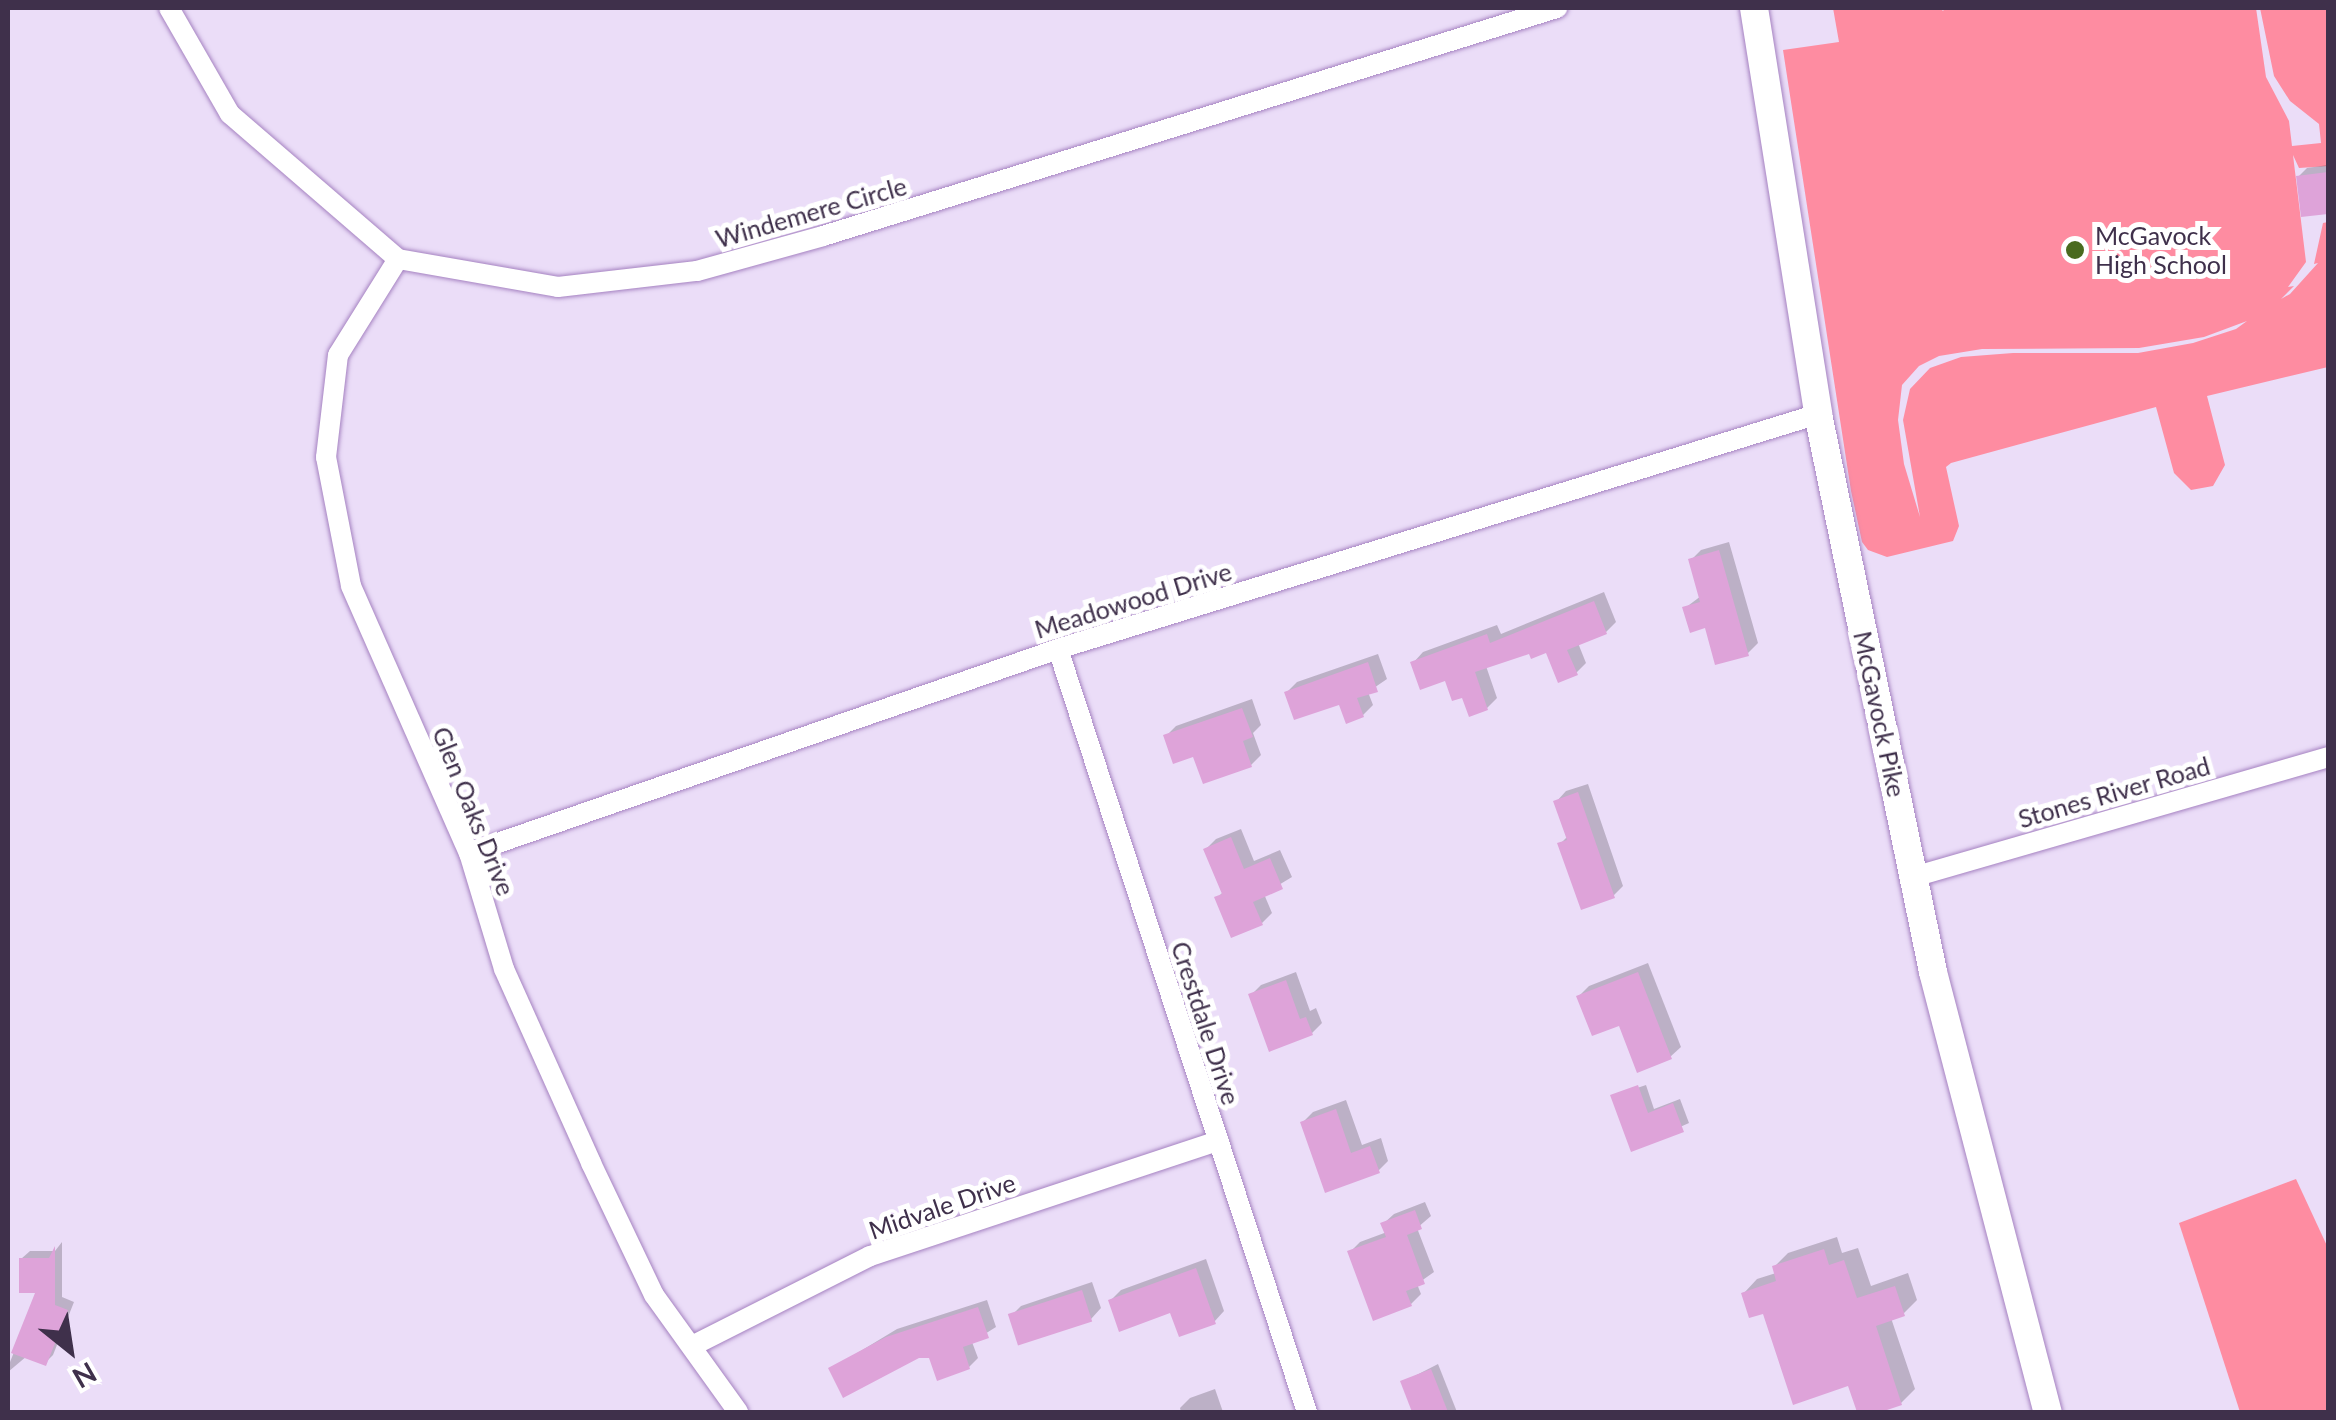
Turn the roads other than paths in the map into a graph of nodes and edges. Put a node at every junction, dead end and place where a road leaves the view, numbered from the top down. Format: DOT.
graph roads {
  1 [pos="169,8"];
  2 [pos="1557,8"];
  3 [pos="1754,8"];
  4 [pos="398,259"];
  5 [pos="1818,414"];
  6 [pos="1058,649"];
  7 [pos="2328,757"];
  8 [pos="469,853"];
  9 [pos="1913,877"];
  10 [pos="1218,1141"];
  11 [pos="692,1346"];
  12 [pos="738,1412"];
  13 [pos="1307,1412"];
  14 [pos="2048,1412"];
  1 -- 4 [label="street"];
  2 -- 4 [label="street, Windemere Circle"];
  3 -- 5 [label="main road, McGavock Pike"];
  4 -- 8 [label="street, Glen Oaks Drive"];
  5 -- 6 [label="street, Meadowood Drive"];
  5 -- 9 [label="main road, McGavock Pike"];
  6 -- 8 [label="street, Meadowood Drive"];
  6 -- 10 [label="street, Crestdale Drive"];
  7 -- 9 [label="street, Stones River Road"];
  8 -- 11 [label="street, Glen Oaks Drive"];
  9 -- 14 [label="main road, McGavock Pike"];
  10 -- 11 [label="street, Midvale Drive"];
  10 -- 13 [label="street, Crestdale Drive"];
  11 -- 12 [label="street, Glen Oaks Drive"];
}
